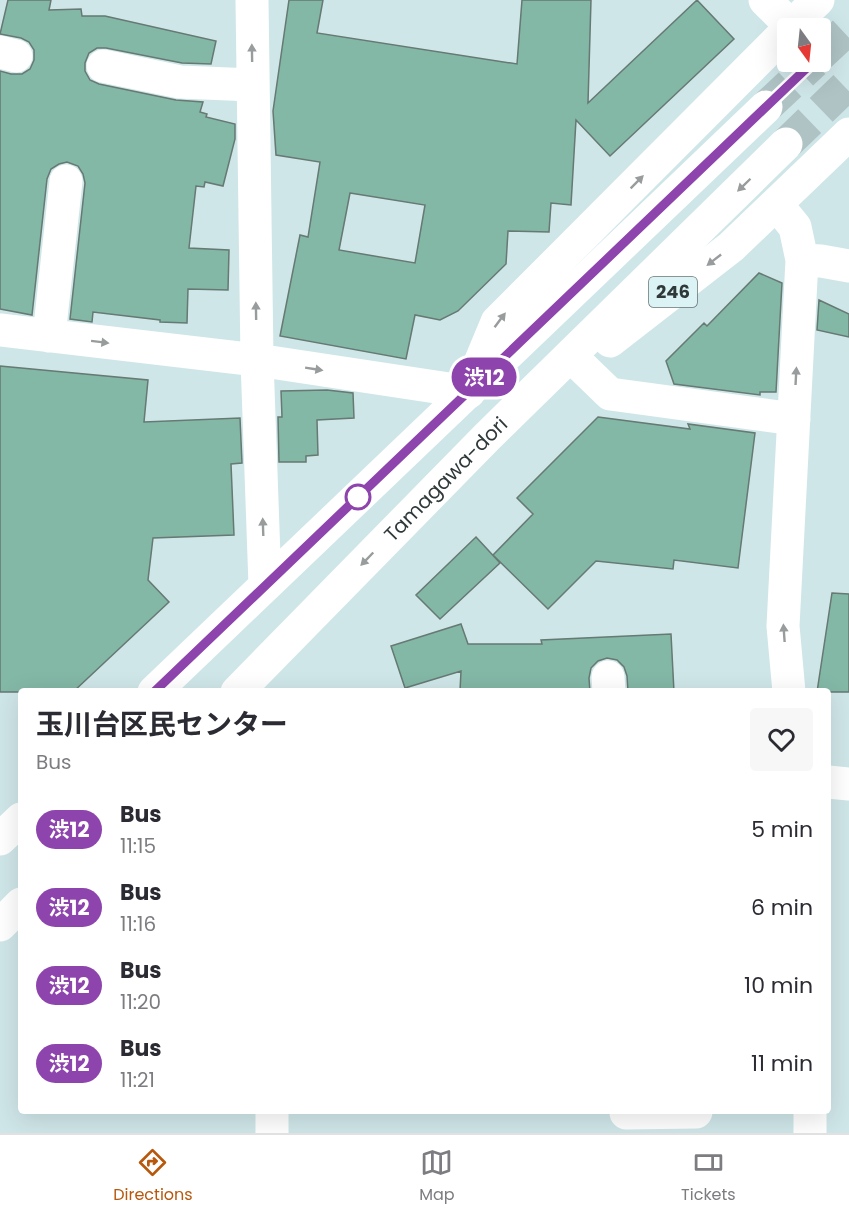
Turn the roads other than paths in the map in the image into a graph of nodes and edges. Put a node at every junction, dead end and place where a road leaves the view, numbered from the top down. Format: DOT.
graph roads {
  1 [pos="252,0"];
  2 [pos="765,0"];
  3 [pos="818,0"];
  4 [pos="780,18"];
  5 [pos="799,18"];
  6 [pos="777,40"];
  7 [pos="103,66"];
  8 [pos="253,85"];
  9 [pos="766,107"];
  10 [pos="849,134"];
  11 [pos="786,144"];
  12 [pos="66,181"];
  13 [pos="777,205"];
  14 [pos="802,260"];
  15 [pos="849,266"];
  16 [pos="0,330"];
  17 [pos="49,336"];
  18 [pos="257,360"];
  19 [pos="580,365"];
  20 [pos="468,392"];
  21 [pos="794,419"];
  22 [pos="487,437"];
  23 [pos="265,585"];
  24 [pos="158,688"];
  25 [pos="241,688"];
  26 [pos="789,688"];
  27 [pos="831,782"];
  28 [pos="849,784"];
  29 [pos="18,822"];
  30 [pos="0,839"];
  31 [pos="18,907"];
  32 [pos="0,925"];
  33 [pos="272,1114"];
  34 [pos="810,1114"];
  35 [pos="272,1133"];
  36 [pos="810,1133"];
  8 -- 1 [label="main road, one-way"];
  2 -- 4 [label="main road"];
  3 -- 5 [label="main road"];
  20 -- 6 [label="main road, one-way"];
  7 -- 8 [label="main road"];
  18 -- 8 [label="main road, one-way"];
  9 -- 20 [label="main road"];
  10 -- 13 [label="main road, 246"];
  11 -- 22 [label="main road, Tamagawa-dori / 246, one-way"];
  12 -- 17 [label="main road"];
  13 -- 14 [label="main road"];
  13 -- 19 [label="main road, 246, one-way"];
  14 -- 15 [label="main road"];
  21 -- 14 [label="main road, one-way"];
  16 -- 17 [label="main road"];
  17 -- 18 [label="main road, one-way"];
  18 -- 20 [label="main road, one-way"];
  23 -- 18 [label="main road, one-way"];
  19 -- 21 [label="main road"];
  19 -- 22 [label="main road, 246"];
  20 -- 23 [label="main road"];
  26 -- 21 [label="main road, one-way"];
  22 -- 25 [label="main road, Tamagawa-dori / 246, one-way"];
  23 -- 24 [label="main road"];
  27 -- 28 [label="main road"];
  29 -- 30 [label="main road"];
  31 -- 32 [label="main road"];
  33 -- 35 [label="main road"];
  34 -- 36 [label="main road"];
}
